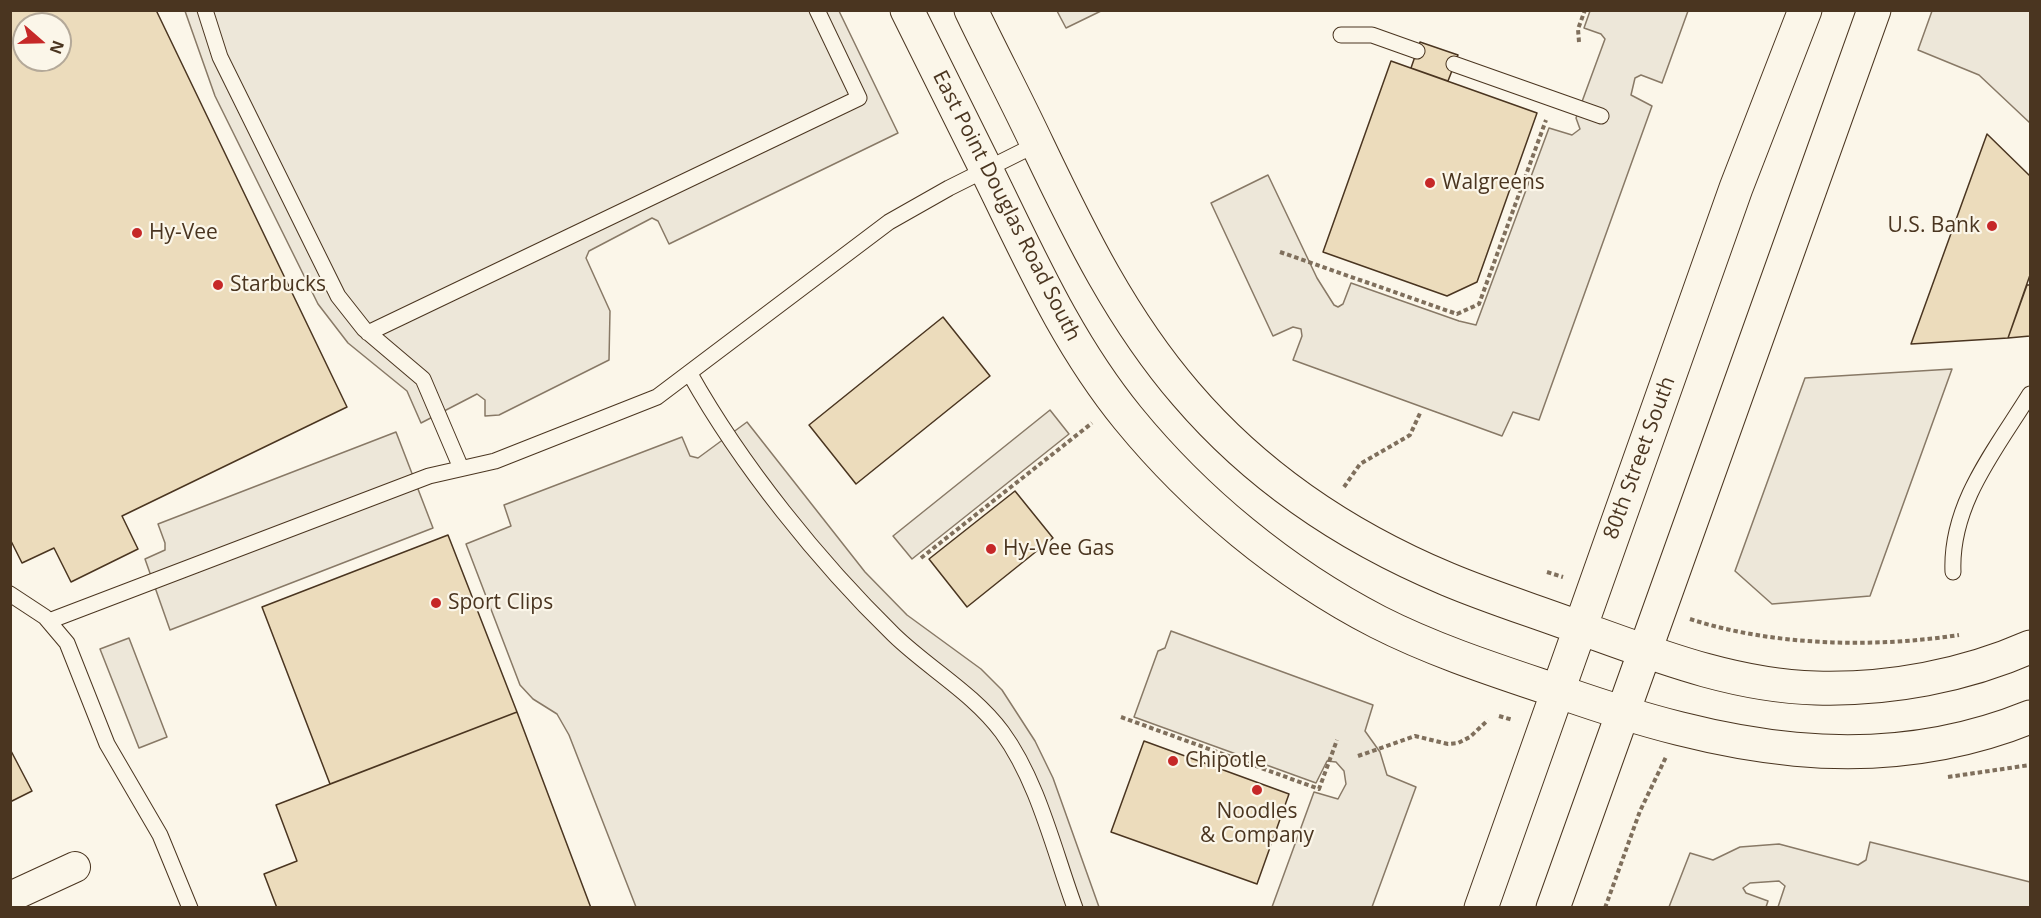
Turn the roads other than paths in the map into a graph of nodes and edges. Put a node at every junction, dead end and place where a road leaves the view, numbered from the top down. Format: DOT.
graph roads {
  1 [pos="206,10"];
  2 [pos="817,10"];
  3 [pos="907,10"];
  4 [pos="971,10"];
  5 [pos="1805,10"];
  6 [pos="1874,10"];
  7 [pos="1341,35"];
  8 [pos="1417,51"];
  9 [pos="1454,64"];
  10 [pos="1601,116"];
  11 [pos="1037,144"];
  12 [pos="987,170"];
  13 [pos="368,333"];
  14 [pos="690,374"];
  15 [pos="2031,394"];
  16 [pos="461,468"];
  17 [pos="1953,572"];
  18 [pos="10,594"];
  19 [pos="49,621"];
  20 [pos="1580,628"];
  21 [pos="2031,647"];
  22 [pos="1644,651"];
  23 [pos="1558,692"];
  24 [pos="1622,714"];
  25 [pos="2031,717"];
  26 [pos="75,867"];
  27 [pos="10,897"];
  28 [pos="190,908"];
  29 [pos="1075,908"];
  30 [pos="1481,908"];
  31 [pos="1553,908"];
  1 -- 13 [label="lane"];
  2 -- 13 [label="lane"];
  3 -- 12 [label="street, East Point Douglas Road South"];
  4 -- 11 [label="street"];
  5 -- 20 [label="street, 80th Street South"];
  6 -- 22 [label="street"];
  7 -- 8 [label="lane"];
  9 -- 10 [label="lane"];
  11 -- 12 [label="lane"];
  11 -- 20 [label="street"];
  12 -- 14 [label="lane"];
  12 -- 23 [label="street, East Point Douglas Road South"];
  13 -- 16 [label="lane"];
  14 -- 16 [label="lane"];
  14 -- 29 [label="lane"];
  15 -- 17 [label="lane"];
  16 -- 19 [label="lane"];
  18 -- 19 [label="lane"];
  19 -- 28 [label="lane"];
  20 -- 22 [label="street"];
  20 -- 23 [label="street, 80th Street South"];
  21 -- 22 [label="street"];
  22 -- 24 [label="street"];
  23 -- 24 [label="street, East Point Douglas Road South"];
  23 -- 30 [label="street, 80th Street South"];
  24 -- 25 [label="street, East Point Douglas Road South"];
  24 -- 31 [label="street"];
  26 -- 27 [label="street"];
}
